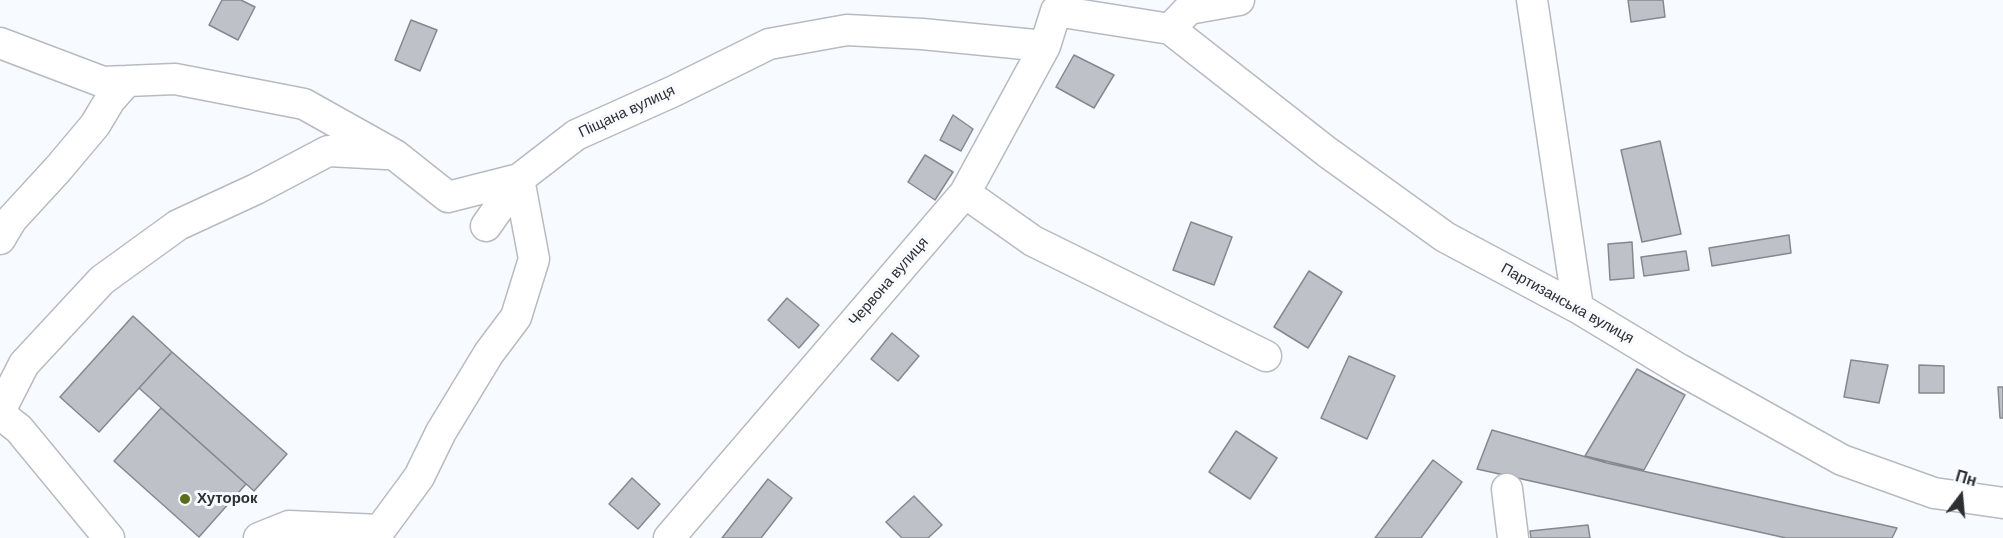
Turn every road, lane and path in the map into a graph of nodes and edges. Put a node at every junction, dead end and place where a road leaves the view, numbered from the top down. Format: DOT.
graph roads {
  1 [pos="1239,0"];
  2 [pos="1532,0"];
  3 [pos="1062,6"];
  4 [pos="1170,29"];
  5 [pos="0,43"];
  6 [pos="1045,46"];
  7 [pos="127,81"];
  8 [pos="395,155"];
  9 [pos="519,180"];
  10 [pos="966,193"];
  11 [pos="486,226"];
  12 [pos="0,238"];
  13 [pos="1578,308"];
  14 [pos="1266,356"];
  15 [pos="0,412"];
  16 [pos="1507,489"];
  17 [pos="2003,502"];
  18 [pos="109,538"];
  19 [pos="259,538"];
  20 [pos="669,538"];
  21 [pos="1513,538"];
  1 -- 4 [label="street"];
  2 -- 13 [label="street"];
  3 -- 4 [label="street"];
  3 -- 6 [label="street, Червона вулиця"];
  4 -- 13 [label="street, Партизанська вулиця"];
  5 -- 7 [label="street, Піщана вулиця"];
  6 -- 9 [label="street, Піщана вулиця"];
  6 -- 10 [label="street, Червона вулиця"];
  7 -- 8 [label="street, Піщана вулиця"];
  7 -- 12 [label="street"];
  8 -- 9 [label="street, Піщана вулиця"];
  8 -- 15 [label="street"];
  9 -- 11 [label="street"];
  9 -- 19 [label="street"];
  10 -- 14 [label="street"];
  10 -- 20 [label="street, Червона вулиця"];
  13 -- 17 [label="street, Партизанська вулиця"];
  15 -- 18 [label="street"];
  16 -- 21 [label="street"];
}
